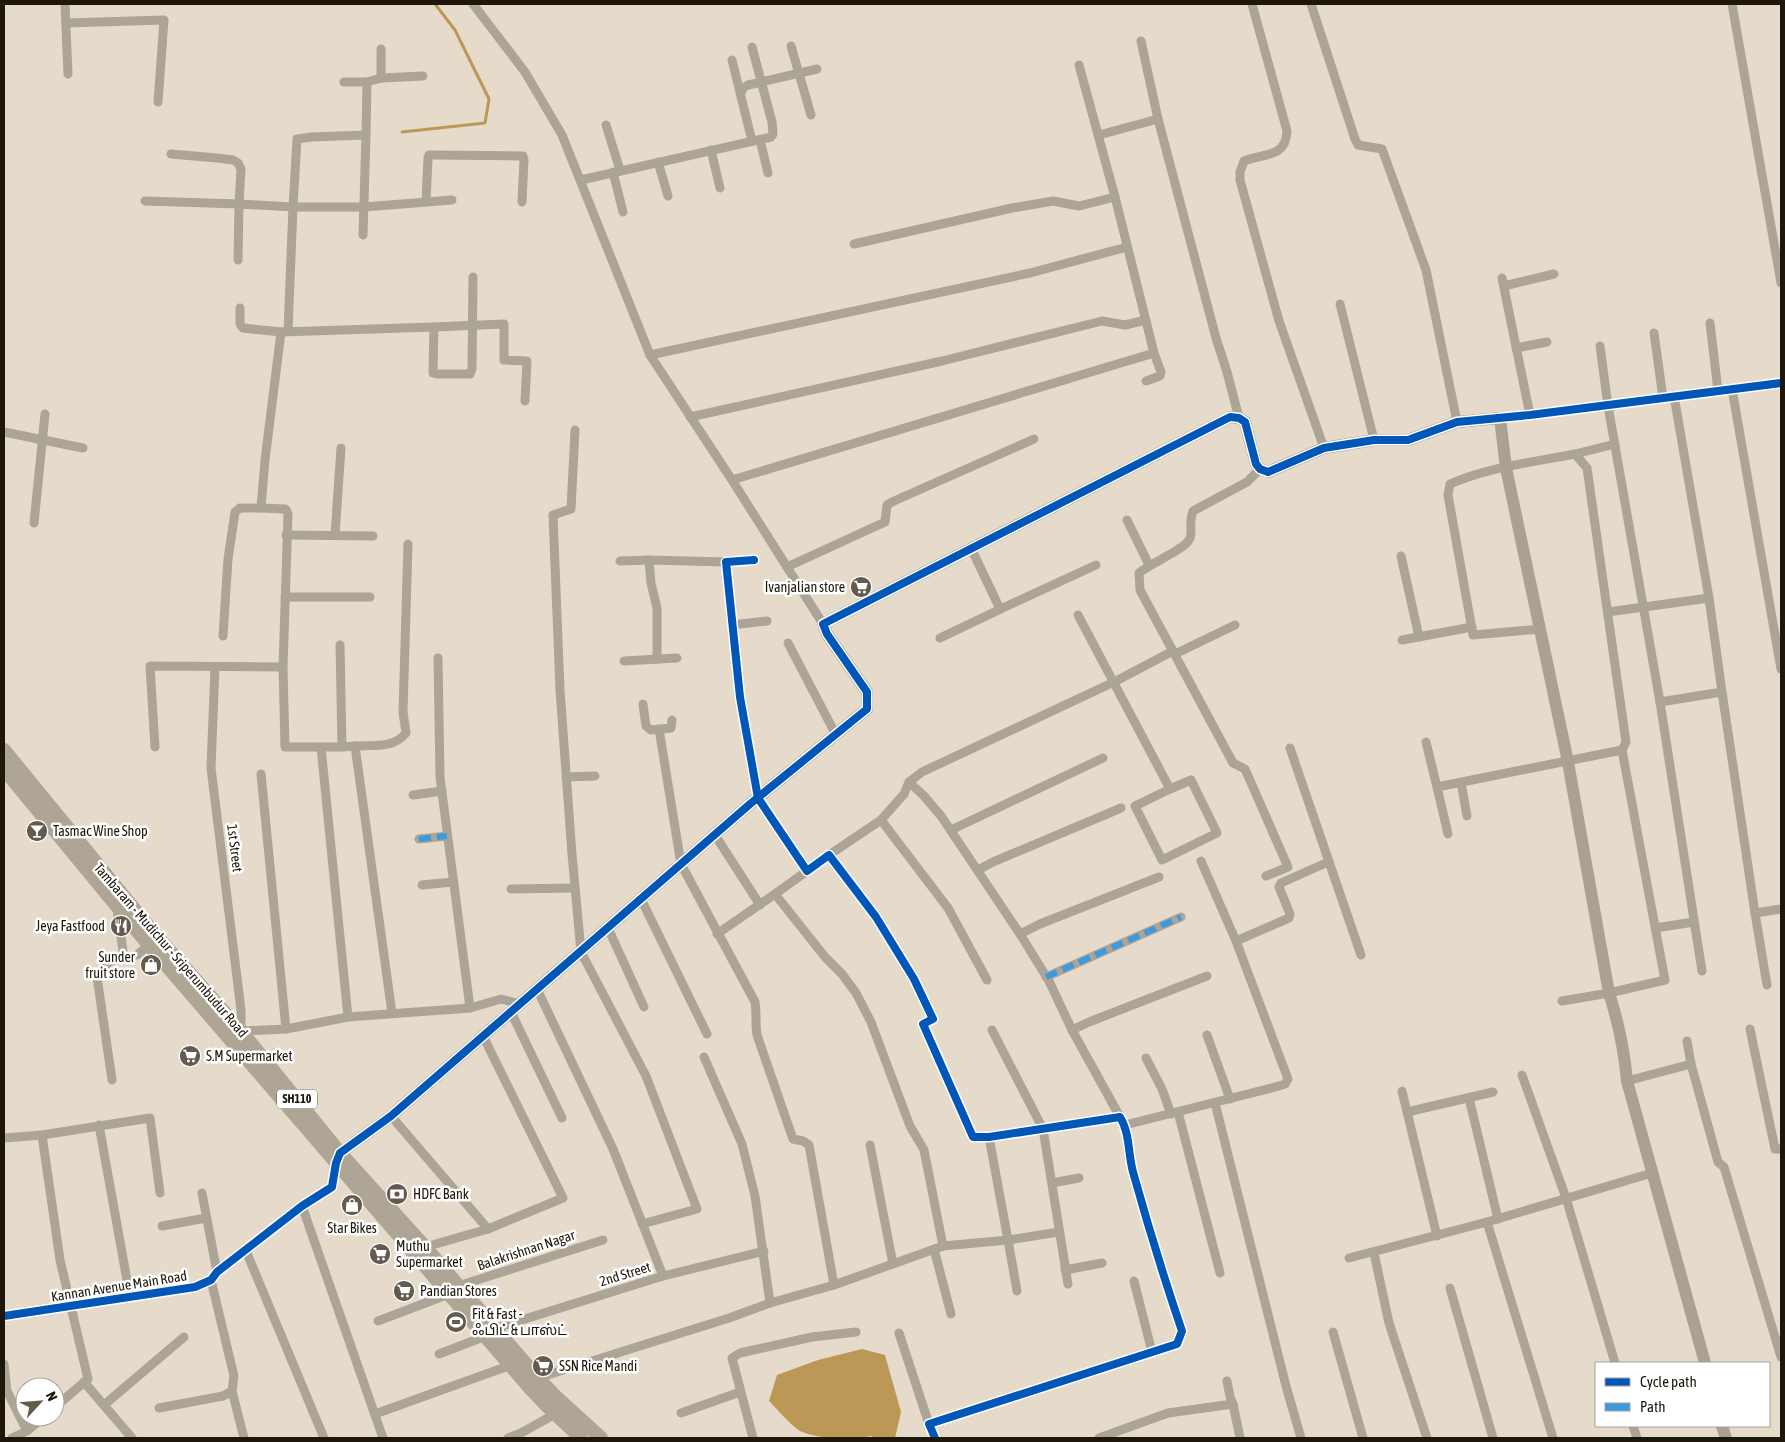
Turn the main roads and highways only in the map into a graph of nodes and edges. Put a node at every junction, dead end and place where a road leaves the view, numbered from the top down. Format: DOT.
graph roads {
  1 [pos="4,750"];
  2 [pos="4,768"];
  3 [pos="338,1158"];
  4 [pos="454,1290"];
  5 [pos="491,1332"];
  6 [pos="582,1438"];
  7 [pos="600,1438"];
  1 -- 3 [label="main road, Tambaram - Mudichur - Sriperumbudur Road / SH110"];
  2 -- 3 [label="main road, Tambaram - Mudichur - Sriperumbudur Road / SH110"];
  3 -- 4 [label="main road, Tambaram - Mudichur - Sriperumbudur Road / SH110"];
  3 -- 4 [label="main road, Tambaram - Mudichur - Sriperumbudur Road / SH110"];
  4 -- 5 [label="main road, Tambaram - Mudichur - Sriperumbudur Road / SH110"];
  5 -- 6 [label="main road, Tambaram - Mudichur - Sriperumbudur Road / SH110"];
  5 -- 7 [label="main road, Tambaram - Mudichur - Sriperumbudur Road / SH110"];
}
